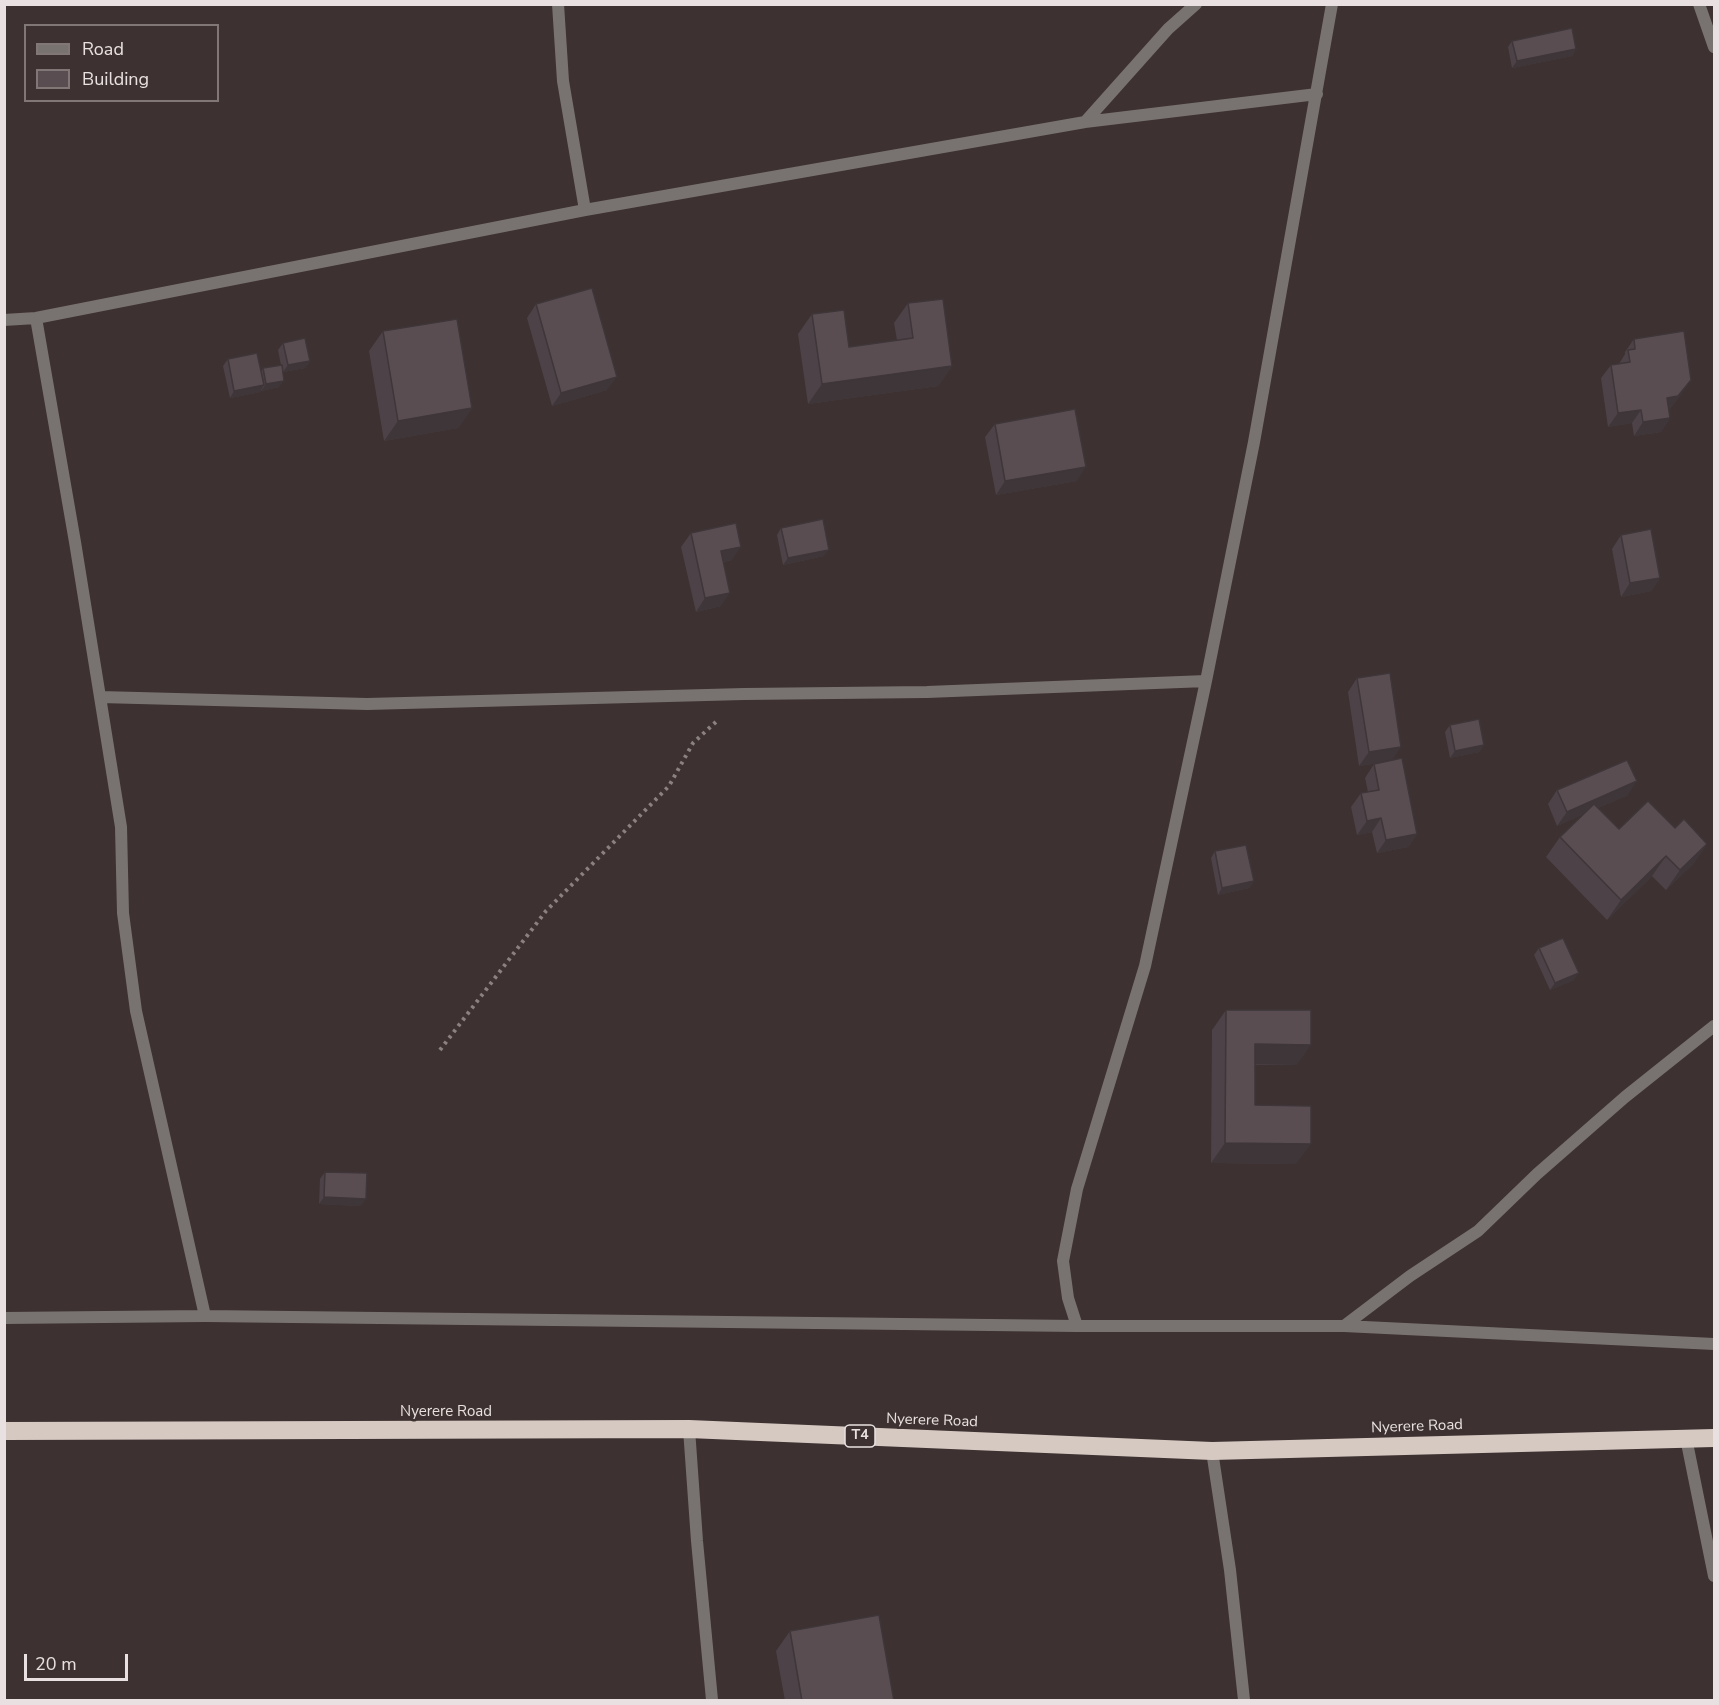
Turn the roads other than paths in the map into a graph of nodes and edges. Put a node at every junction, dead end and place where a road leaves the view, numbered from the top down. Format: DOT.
graph roads {
  1 [pos="558,4"];
  2 [pos="1196,4"];
  3 [pos="1332,4"];
  4 [pos="1699,4"];
  5 [pos="1714,47"];
  6 [pos="1317,94"];
  7 [pos="1085,122"];
  8 [pos="585,210"];
  9 [pos="36,318"];
  10 [pos="4,320"];
  11 [pos="1206,681"];
  12 [pos="100,697"];
  13 [pos="1714,1026"];
  14 [pos="205,1316"];
  15 [pos="4,1318"];
  16 [pos="1077,1326"];
  17 [pos="1344,1326"];
  18 [pos="1714,1344"];
  19 [pos="689,1429"];
  20 [pos="4,1431"];
  21 [pos="1686,1438"];
  22 [pos="1714,1438"];
  23 [pos="1212,1451"];
  24 [pos="1714,1576"];
  25 [pos="712,1701"];
  26 [pos="1244,1701"];
  1 -- 8 [label="street"];
  2 -- 7 [label="street"];
  3 -- 6 [label="street"];
  4 -- 5 [label="street"];
  6 -- 7 [label="street"];
  6 -- 11 [label="street"];
  7 -- 8 [label="street"];
  8 -- 9 [label="street"];
  9 -- 10 [label="street"];
  9 -- 12 [label="street"];
  11 -- 12 [label="street"];
  11 -- 16 [label="street"];
  12 -- 14 [label="street"];
  13 -- 17 [label="street"];
  14 -- 15 [label="street"];
  14 -- 16 [label="street"];
  16 -- 17 [label="street"];
  17 -- 18 [label="street"];
  19 -- 20 [label="highway, Nyerere Road / T4"];
  19 -- 23 [label="highway, Nyerere Road / T4"];
  19 -- 25 [label="street"];
  21 -- 22 [label="highway, Nyerere Road / T4"];
  21 -- 23 [label="highway, Nyerere Road / T4"];
  21 -- 24 [label="street"];
  23 -- 26 [label="street"];
}
